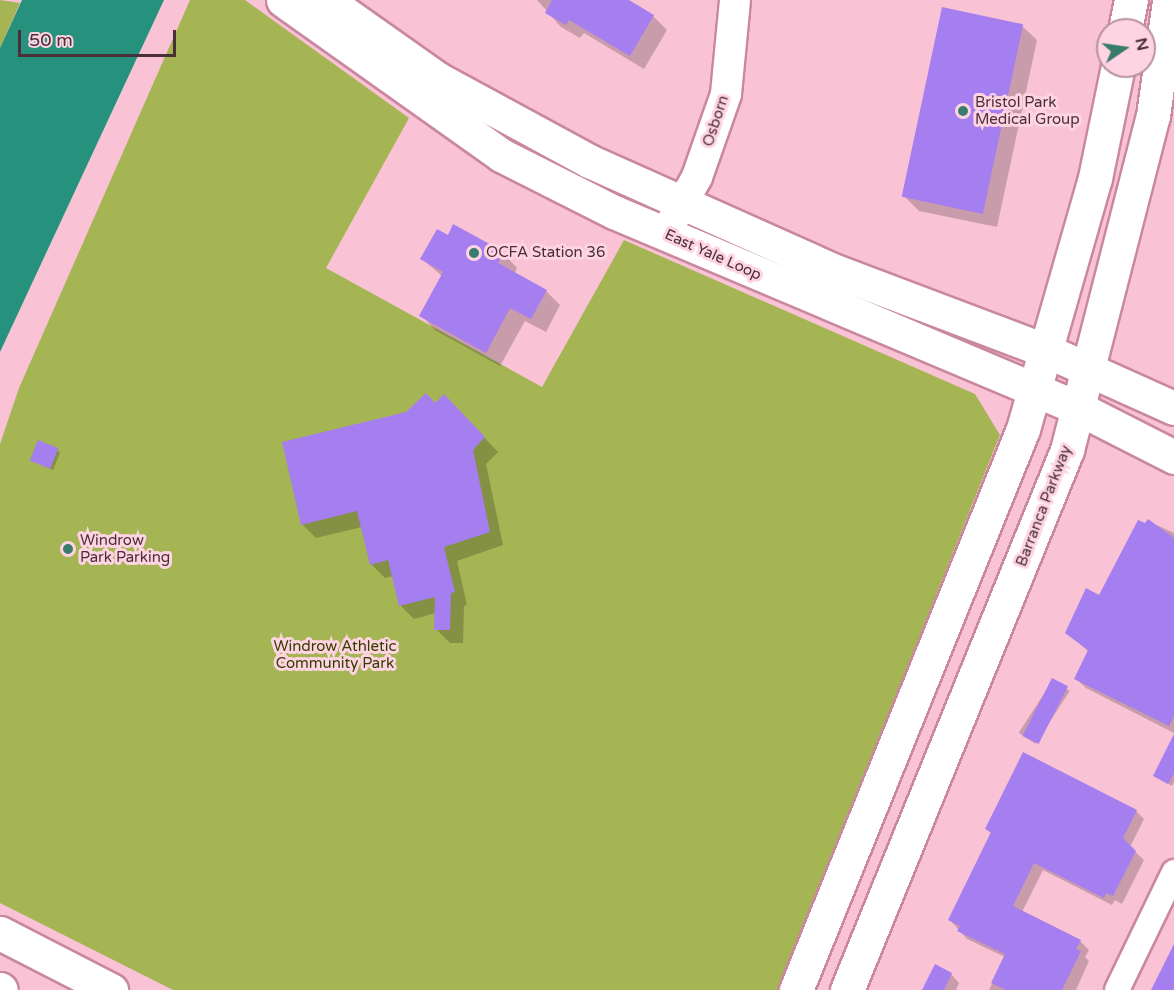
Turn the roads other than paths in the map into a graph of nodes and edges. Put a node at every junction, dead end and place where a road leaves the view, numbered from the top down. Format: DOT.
graph roads {
  1 [pos="283,0"];
  2 [pos="326,0"];
  3 [pos="735,0"];
  4 [pos="1131,0"];
  5 [pos="1169,0"];
  6 [pos="1127,18"];
  7 [pos="1116,78"];
  8 [pos="682,203"];
  9 [pos="665,233"];
  10 [pos="1047,351"];
  11 [pos="1089,370"];
  12 [pos="1035,391"];
  13 [pos="1078,408"];
  14 [pos="1174,408"];
  15 [pos="1174,457"];
  16 [pos="1174,872"];
  17 [pos="0,933"];
  18 [pos="111,990"];
  19 [pos="796,990"];
  20 [pos="847,990"];
  21 [pos="1117,990"];
  1 -- 9 [label="main road, East Yale Loop"];
  2 -- 8 [label="main road"];
  3 -- 8 [label="street, Osborn"];
  4 -- 6 [label="main road"];
  5 -- 11 [label="main road, Barranca Parkway"];
  7 -- 10 [label="main road"];
  8 -- 9 [label="street, Osborn"];
  8 -- 10 [label="main road"];
  9 -- 12 [label="main road, East Yale Loop"];
  10 -- 11 [label="main road"];
  10 -- 12 [label="main road"];
  11 -- 13 [label="main road, Barranca Parkway"];
  11 -- 14 [label="main road"];
  12 -- 13 [label="main road, East Yale Loop"];
  12 -- 19 [label="main road"];
  13 -- 15 [label="main road, East Yale Loop"];
  13 -- 20 [label="main road, Barranca Parkway"];
  16 -- 21 [label="street"];
  17 -- 18 [label="main road"];
}
